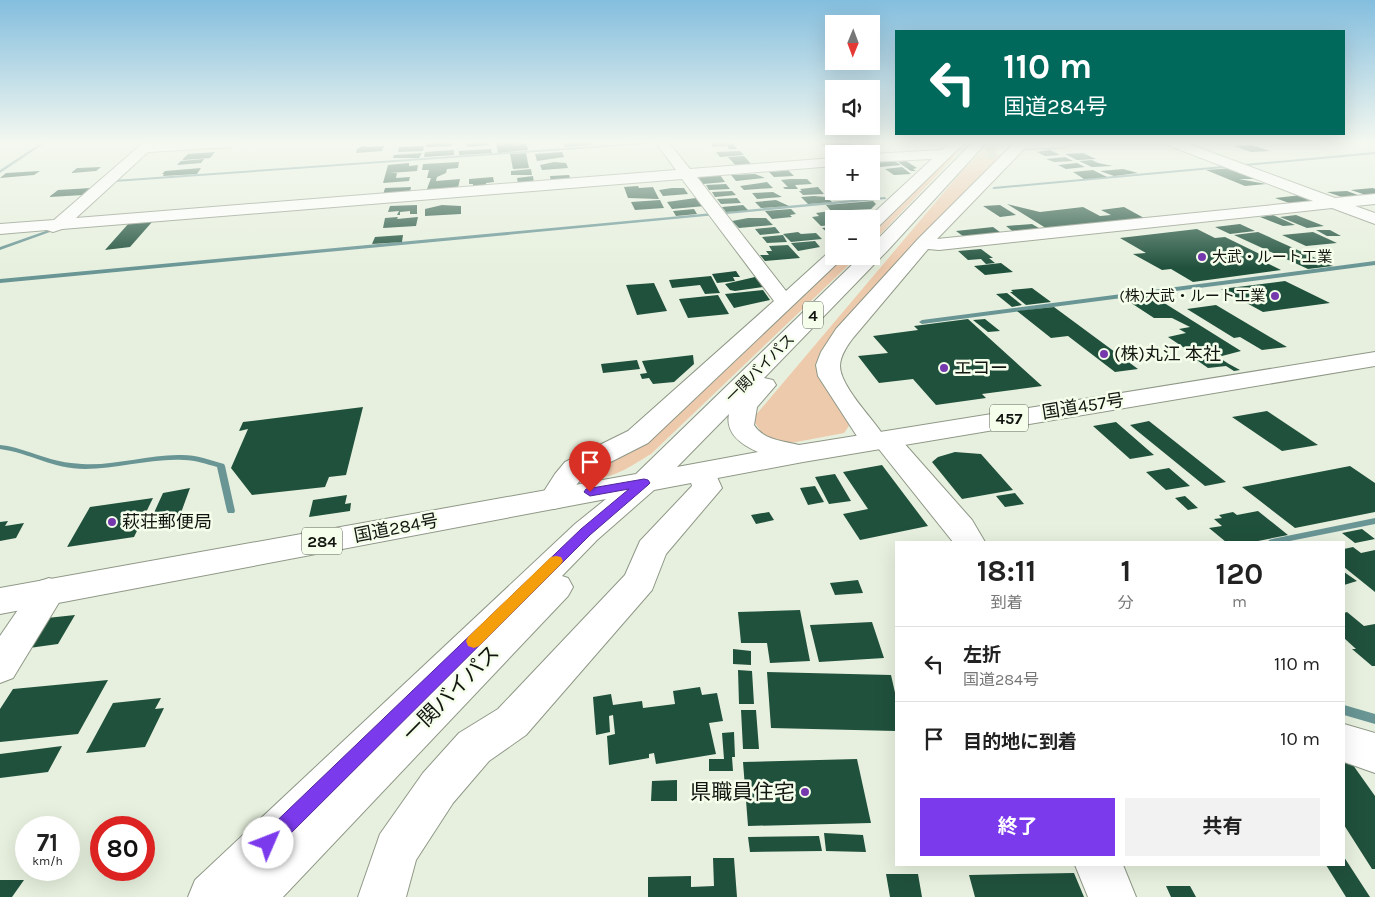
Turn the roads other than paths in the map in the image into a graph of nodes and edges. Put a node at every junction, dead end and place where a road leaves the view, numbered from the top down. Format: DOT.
graph roads {
  1 [pos="103,185"];
  2 [pos="540,185"];
  3 [pos="695,185"];
  4 [pos="928,185"];
  5 [pos="944,185"];
  6 [pos="960,185"];
  7 [pos="1286,185"];
  8 [pos="1375,199"];
  9 [pos="1334,203"];
  10 [pos="880,218"];
  11 [pos="1375,219"];
  12 [pos="59,224"];
  13 [pos="0,229"];
  14 [pos="924,243"];
  15 [pos="883,245"];
  16 [pos="0,246"];
  17 [pos="826,265"];
  18 [pos="787,301"];
  19 [pos="1375,359"];
  20 [pos="880,440"];
  21 [pos="803,453"];
  22 [pos="702,472"];
  23 [pos="644,483"];
  24 [pos="554,498"];
  25 [pos="968,541"];
  26 [pos="49,591"];
  27 [pos="0,601"];
  28 [pos="0,667"];
  29 [pos="1345,743"];
  30 [pos="1375,754"];
  31 [pos="1099,866"];
  32 [pos="212,897"];
  33 [pos="250,897"];
  34 [pos="382,897"];
  35 [pos="1112,897"];
  1 -- 12 [label="main road"];
  2 -- 12 [label="main road"];
  3 -- 18 [label="main road"];
  4 -- 10 [label="main road"];
  5 -- 15 [label="main road, 一関バイパス / 4"];
  6 -- 14 [label="main road"];
  7 -- 9 [label="main road"];
  8 -- 9 [label="main road"];
  9 -- 11 [label="main road"];
  9 -- 14 [label="main road"];
  12 -- 13 [label="main road"];
  12 -- 16 [label="main road"];
  14 -- 20 [label="main road"];
  15 -- 21 [label="main road"];
  15 -- 23 [label="main road, 一関バイパス / 4"];
  17 -- 18 [label="main road"];
  18 -- 24 [label="main road"];
  19 -- 20 [label="main road, 国道457号 / 457"];
  20 -- 21 [label="main road, 国道457号 / 457"];
  20 -- 25 [label="main road"];
  21 -- 22 [label="main road, 国道457号 / 457"];
  22 -- 23 [label="main road, 国道457号 / 457"];
  22 -- 34 [label="main road"];
  23 -- 24 [label="main road, 国道284号 / 284"];
  23 -- 32 [label="main road, 一関バイパス / 4"];
  23 -- 33 [label="main road, 一関バイパス / 4"];
  24 -- 26 [label="main road, 国道284号 / 284"];
  26 -- 27 [label="main road, 国道284号 / 284"];
  26 -- 28 [label="main road"];
  29 -- 30 [label="main road"];
  31 -- 35 [label="main road"];
}
